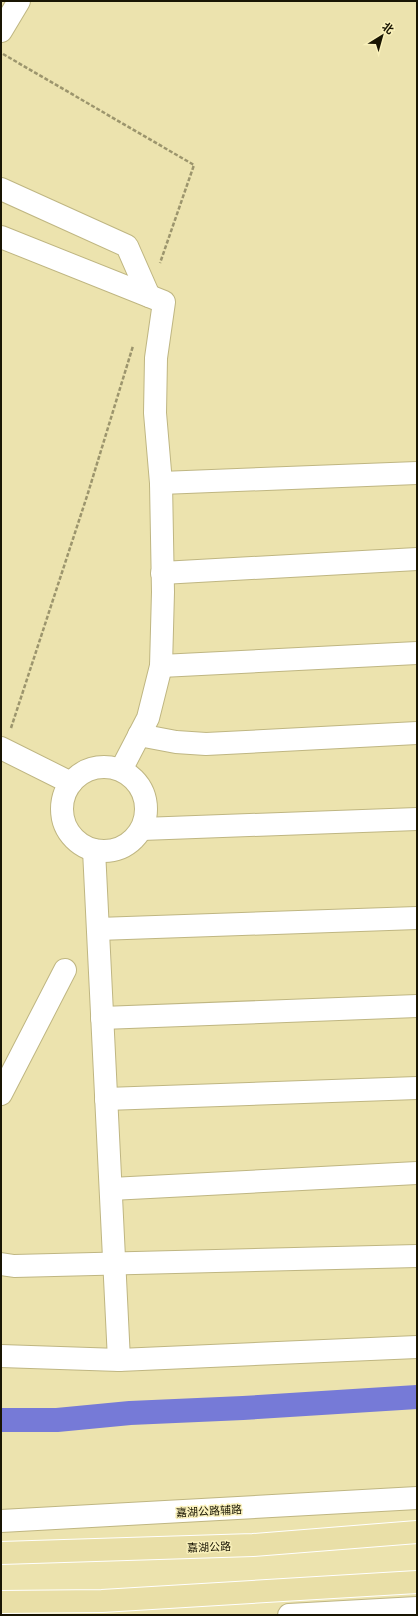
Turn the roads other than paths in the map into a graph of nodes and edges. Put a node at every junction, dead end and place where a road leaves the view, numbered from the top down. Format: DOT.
graph roads {
  1 [pos="19,1"];
  2 [pos="1,31"];
  3 [pos="1,189"];
  4 [pos="1,237"];
  5 [pos="149,296"];
  6 [pos="417,473"];
  7 [pos="161,483"];
  8 [pos="417,559"];
  9 [pos="162,573"];
  10 [pos="417,654"];
  11 [pos="161,666"];
  12 [pos="417,733"];
  13 [pos="139,735"];
  14 [pos="2,748"];
  15 [pos="121,770"];
  16 [pos="71,783"];
  17 [pos="417,818"];
  18 [pos="142,829"];
  19 [pos="94,850"];
  20 [pos="417,918"];
  21 [pos="98,929"];
  22 [pos="65,970"];
  23 [pos="417,1006"];
  24 [pos="102,1018"];
  25 [pos="417,1088"];
  26 [pos="1,1094"];
  27 [pos="106,1099"];
  28 [pos="417,1173"];
  29 [pos="110,1189"];
  30 [pos="417,1256"];
  31 [pos="1,1264"];
  32 [pos="114,1265"];
  33 [pos="417,1347"];
  34 [pos="1,1356"];
  35 [pos="118,1360"];
  36 [pos="417,1498"];
  37 [pos="1,1521"];
  38 [pos="417,1532"];
  39 [pos="1,1553"];
  40 [pos="417,1582"];
  41 [pos="1,1602"];
  42 [pos="417,1608"];
  43 [pos="289,1615"];
  1 -- 2 [label="street"];
  3 -- 5 [label="street"];
  4 -- 5 [label="street"];
  5 -- 7 [label="street"];
  6 -- 7 [label="street"];
  7 -- 9 [label="street"];
  8 -- 9 [label="street"];
  9 -- 11 [label="street"];
  10 -- 11 [label="street"];
  11 -- 13 [label="street"];
  12 -- 13 [label="street"];
  13 -- 15 [label="street"];
  14 -- 16 [label="street"];
  15 -- 16 [label="street"];
  15 -- 18 [label="street"];
  16 -- 19 [label="street"];
  17 -- 18 [label="street"];
  18 -- 19 [label="street"];
  19 -- 21 [label="street"];
  20 -- 21 [label="street"];
  21 -- 24 [label="street"];
  22 -- 26 [label="street"];
  23 -- 24 [label="street"];
  24 -- 27 [label="street"];
  25 -- 27 [label="street"];
  27 -- 29 [label="street"];
  28 -- 29 [label="street"];
  29 -- 32 [label="street"];
  30 -- 32 [label="street"];
  31 -- 32 [label="street"];
  32 -- 35 [label="street"];
  33 -- 35 [label="street"];
  34 -- 35 [label="street"];
  36 -- 37 [label="street, 嘉湖公路辅路"];
  38 -- 39 [label="main road, 嘉湖公路"];
  40 -- 41 [label="main road"];
  42 -- 43 [label="street"];
}
